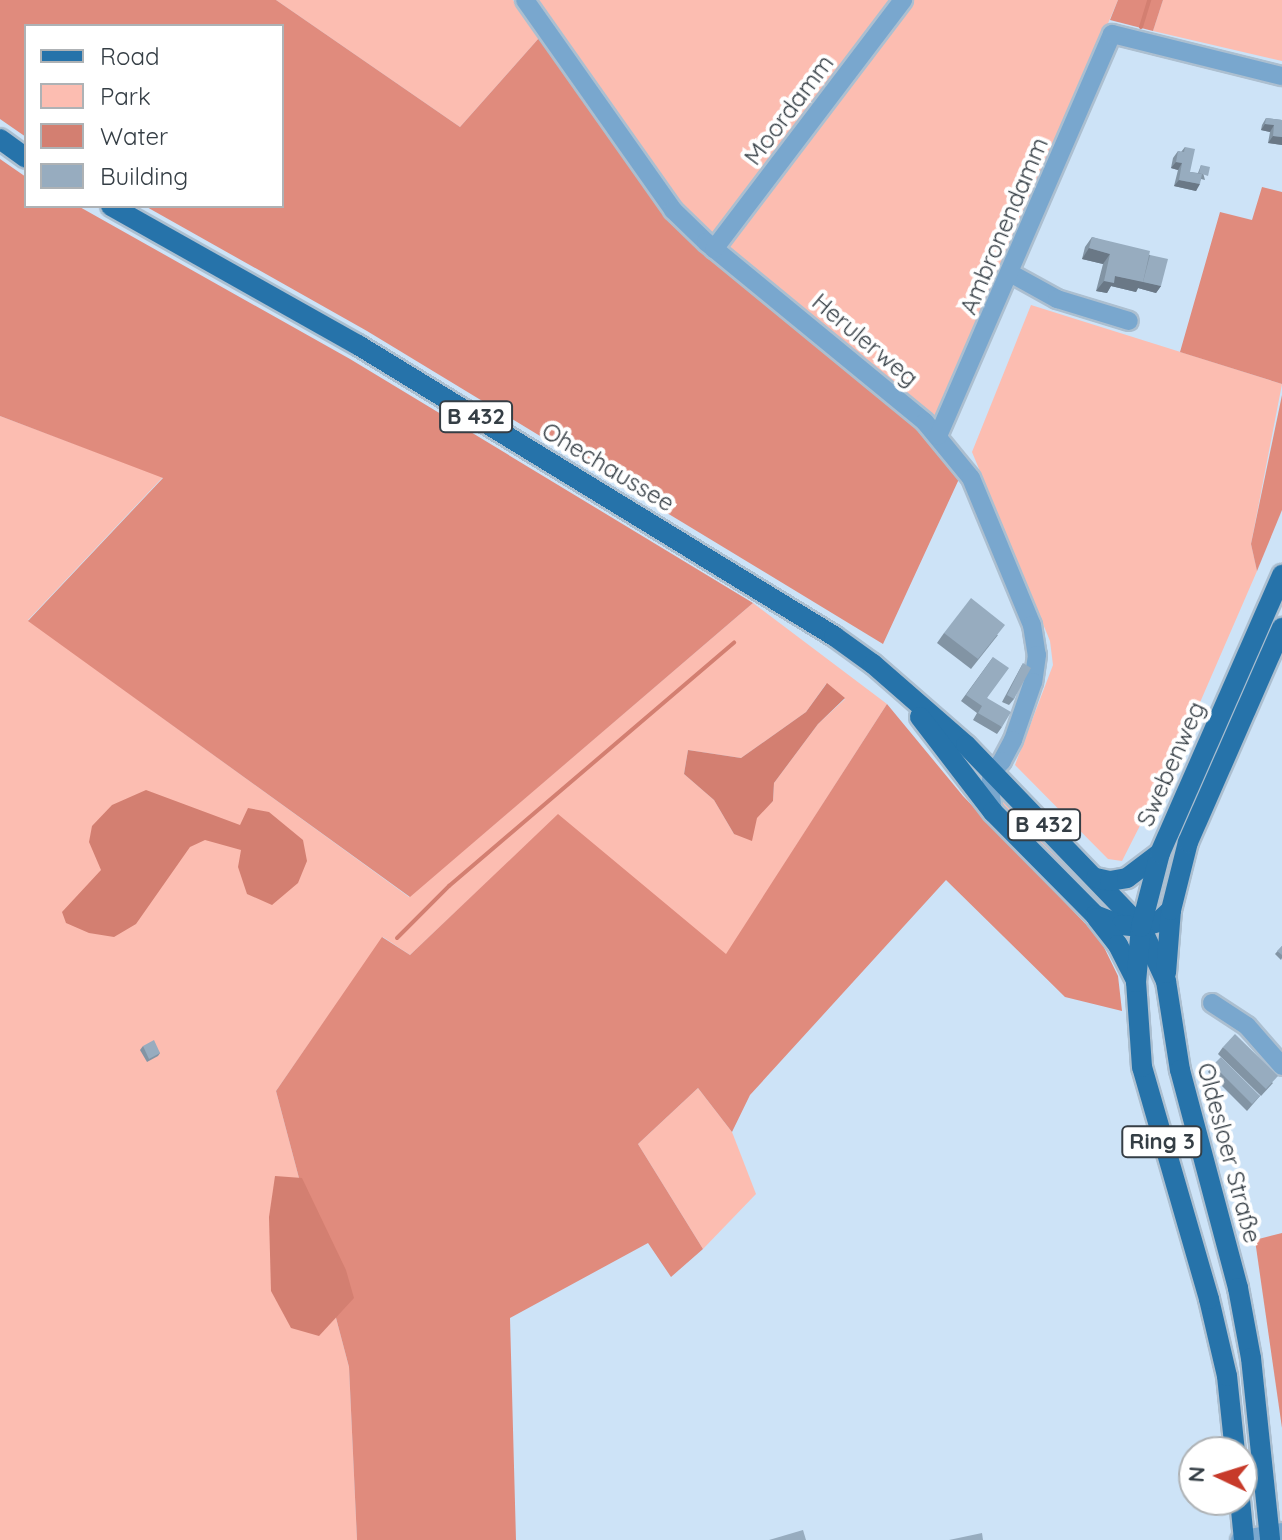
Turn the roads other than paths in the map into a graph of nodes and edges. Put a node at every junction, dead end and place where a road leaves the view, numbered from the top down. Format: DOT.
graph roads {
  1 [pos="525,0"];
  2 [pos="903,0"];
  3 [pos="1282,76"];
  4 [pos="0,139"];
  5 [pos="24,157"];
  6 [pos="115,208"];
  7 [pos="714,249"];
  8 [pos="1010,273"];
  9 [pos="1129,321"];
  10 [pos="938,436"];
  11 [pos="1282,575"];
  12 [pos="1282,628"];
  13 [pos="901,691"];
  14 [pos="957,766"];
  15 [pos="992,772"];
  16 [pos="993,812"];
  17 [pos="1160,853"];
  18 [pos="1096,878"];
  19 [pos="1171,910"];
  20 [pos="1095,915"];
  21 [pos="1141,927"];
  22 [pos="1166,981"];
  23 [pos="1136,982"];
  24 [pos="1212,1003"];
  25 [pos="1282,1066"];
  26 [pos="1233,1436"];
  27 [pos="1241,1516"];
  28 [pos="1274,1535"];
  29 [pos="1243,1540"];
  1 -- 7 [label="street, Herulerweg"];
  2 -- 7 [label="street, Moordamm"];
  3 -- 8 [label="street, Ambronendamm"];
  4 -- 5 [label="main road"];
  6 -- 13 [label="main road, Ohechaussee / B 432"];
  7 -- 10 [label="street, Herulerweg"];
  8 -- 9 [label="street"];
  8 -- 10 [label="street, Ambronendamm"];
  10 -- 15 [label="street, Herulerweg"];
  11 -- 17 [label="main road, Swebenweg / Ring 3"];
  12 -- 19 [label="main road, Swebenweg / Ring 3"];
  13 -- 14 [label="main road, B 432"];
  13 -- 15 [label="main road, Oldesloer Straße / B 432"];
  14 -- 15 [label="street"];
  14 -- 16 [label="main road, B 432"];
  15 -- 16 [label="street"];
  15 -- 18 [label="main road, Oldesloer Straße / B 432"];
  16 -- 20 [label="main road, B 432"];
  17 -- 18 [label="main road"];
  17 -- 21 [label="main road, Swebenweg / Ring 3"];
  18 -- 21 [label="main road, Oldesloer Straße / B 432"];
  19 -- 21 [label="main road"];
  19 -- 22 [label="main road, Swebenweg / Ring 3"];
  20 -- 21 [label="main road"];
  20 -- 23 [label="main road, B 432"];
  21 -- 22 [label="main road, Oldesloer Straße / B 432"];
  21 -- 23 [label="main road, Swebenweg / Ring 3"];
  22 -- 28 [label="main road, Oldesloer Straße / Ring 3"];
  23 -- 26 [label="main road, Ring 3"];
  24 -- 25 [label="street"];
  27 -- 29 [label="main road"];
  28 -- 29 [label="street"];
}
